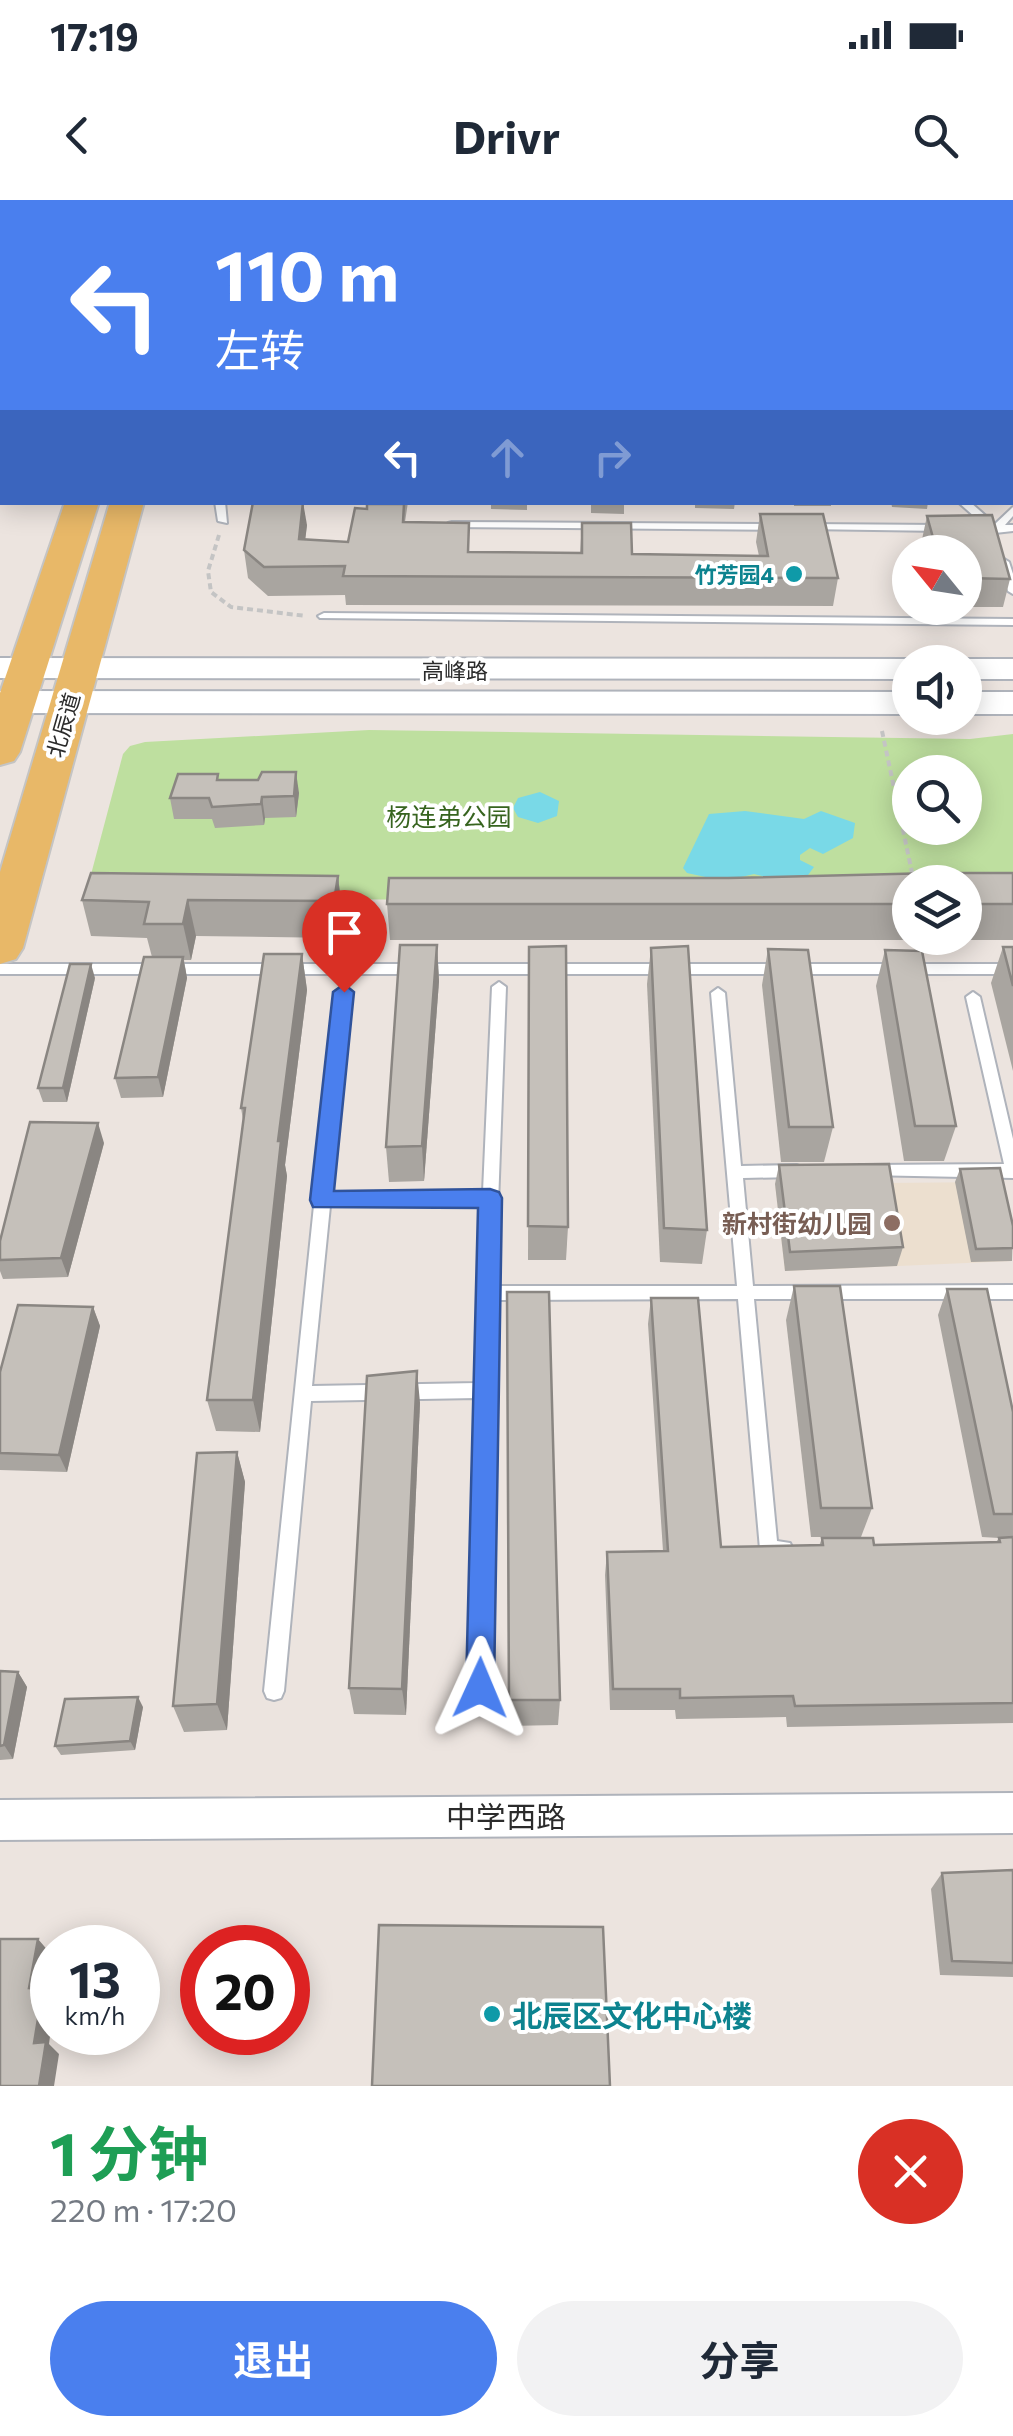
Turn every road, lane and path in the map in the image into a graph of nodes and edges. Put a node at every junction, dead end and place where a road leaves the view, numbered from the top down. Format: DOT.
graph roads {
  1 [pos="81,505"];
  2 [pos="126,505"];
  3 [pos="220,505"];
  4 [pos="967,505"];
  5 [pos="1013,510"];
  6 [pos="223,520"];
  7 [pos="440,525"];
  8 [pos="994,528"];
  9 [pos="1013,528"];
  10 [pos="1013,591"];
  11 [pos="324,616"];
  12 [pos="1013,622"];
  13 [pos="892,669"];
  14 [pos="982,669"];
  15 [pos="1013,669"];
  16 [pos="10,685"];
  17 [pos="74,685"];
  18 [pos="892,703"];
  19 [pos="982,703"];
  20 [pos="1013,703"];
  21 [pos="882,731"];
  22 [pos="0,752"];
  23 [pos="910,865"];
  24 [pos="0,948"];
  25 [pos="0,969"];
  26 [pos="1013,970"];
  27 [pos="498,988"];
  28 [pos="344,992"];
  29 [pos="718,993"];
  30 [pos="973,997"];
  31 [pos="812,1171"];
  32 [pos="851,1171"];
  33 [pos="1013,1171"];
  34 [pos="736,1172"];
  35 [pos="490,1198"];
  36 [pos="321,1200"];
  37 [pos="746,1292"];
  38 [pos="1013,1292"];
  39 [pos="487,1293"];
  40 [pos="485,1390"];
  41 [pos="303,1394"];
  42 [pos="807,1550"];
  43 [pos="480,1688"];
  44 [pos="274,1691"];
  45 [pos="1013,1813"];
  46 [pos="0,1820"];
  1 -- 16 [label="main road"];
  2 -- 17 [label="main road, 北辰道"];
  3 -- 6 [label="lane"];
  4 -- 8 [label="lane"];
  5 -- 8 [label="lane"];
  6 -- 11 [label="path"];
  7 -- 8 [label="lane"];
  8 -- 9 [label="lane"];
  8 -- 10 [label="lane"];
  11 -- 12 [label="lane"];
  13 -- 17 [label="main road, 高峰路"];
  14 -- 15 [label="main road"];
  16 -- 17 [label="main road, 高峰路"];
  16 -- 22 [label="main road"];
  17 -- 18 [label="main road, 高峰路"];
  17 -- 24 [label="main road, 北辰道"];
  19 -- 20 [label="main road"];
  21 -- 23 [label="path"];
  25 -- 26 [label="lane"];
  27 -- 35 [label="lane"];
  28 -- 36 [label="lane"];
  29 -- 34 [label="lane"];
  30 -- 33 [label="lane"];
  31 -- 34 [label="lane"];
  32 -- 33 [label="lane"];
  34 -- 37 [label="lane"];
  35 -- 36 [label="lane"];
  35 -- 39 [label="lane"];
  36 -- 41 [label="lane"];
  37 -- 38 [label="lane"];
  37 -- 39 [label="lane"];
  37 -- 42 [label="lane"];
  39 -- 40 [label="lane"];
  40 -- 41 [label="lane"];
  40 -- 43 [label="lane"];
  41 -- 44 [label="lane"];
  45 -- 46 [label="street, 中学西路"];
}
